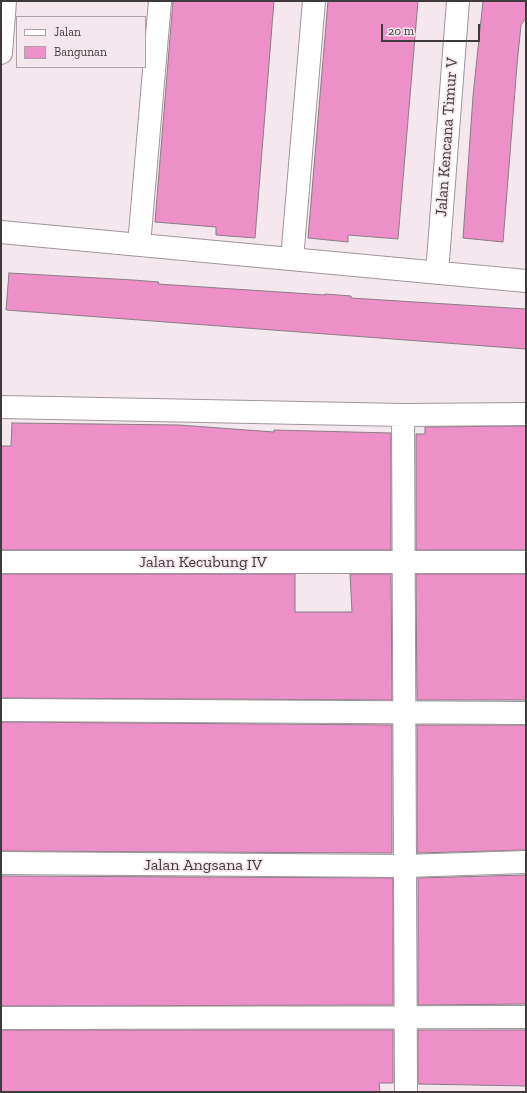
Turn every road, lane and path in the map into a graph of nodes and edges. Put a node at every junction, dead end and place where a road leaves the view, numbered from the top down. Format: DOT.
graph roads {
  1 [pos="5,1"];
  2 [pos="160,1"];
  3 [pos="314,1"];
  4 [pos="458,1"];
  5 [pos="1,53"];
  6 [pos="1,232"];
  7 [pos="139,245"];
  8 [pos="292,259"];
  9 [pos="437,273"];
  10 [pos="526,281"];
  11 [pos="1,407"];
  12 [pos="526,414"];
  13 [pos="403,415"];
  14 [pos="1,562"];
  15 [pos="404,562"];
  16 [pos="526,562"];
  17 [pos="1,710"];
  18 [pos="405,712"];
  19 [pos="526,713"];
  20 [pos="526,862"];
  21 [pos="1,863"];
  22 [pos="405,866"];
  23 [pos="1,1018"];
  24 [pos="406,1018"];
  25 [pos="526,1018"];
  26 [pos="406,1092"];
  1 -- 5 [label="street"];
  2 -- 7 [label="street"];
  3 -- 8 [label="street"];
  4 -- 9 [label="street, Jalan Kencana Timur V"];
  6 -- 7 [label="street"];
  7 -- 8 [label="street"];
  8 -- 9 [label="street"];
  9 -- 10 [label="street"];
  11 -- 13 [label="street"];
  12 -- 13 [label="street"];
  13 -- 15 [label="street"];
  14 -- 15 [label="street, Jalan Kecubung IV"];
  15 -- 16 [label="street, Jalan Kecubung IV"];
  15 -- 18 [label="street"];
  17 -- 18 [label="street"];
  18 -- 19 [label="street"];
  18 -- 22 [label="street"];
  20 -- 22 [label="street, Jalan Angsana IV"];
  21 -- 22 [label="street, Jalan Angsana IV"];
  22 -- 24 [label="street"];
  23 -- 24 [label="street"];
  24 -- 25 [label="street"];
  24 -- 26 [label="street"];
}
